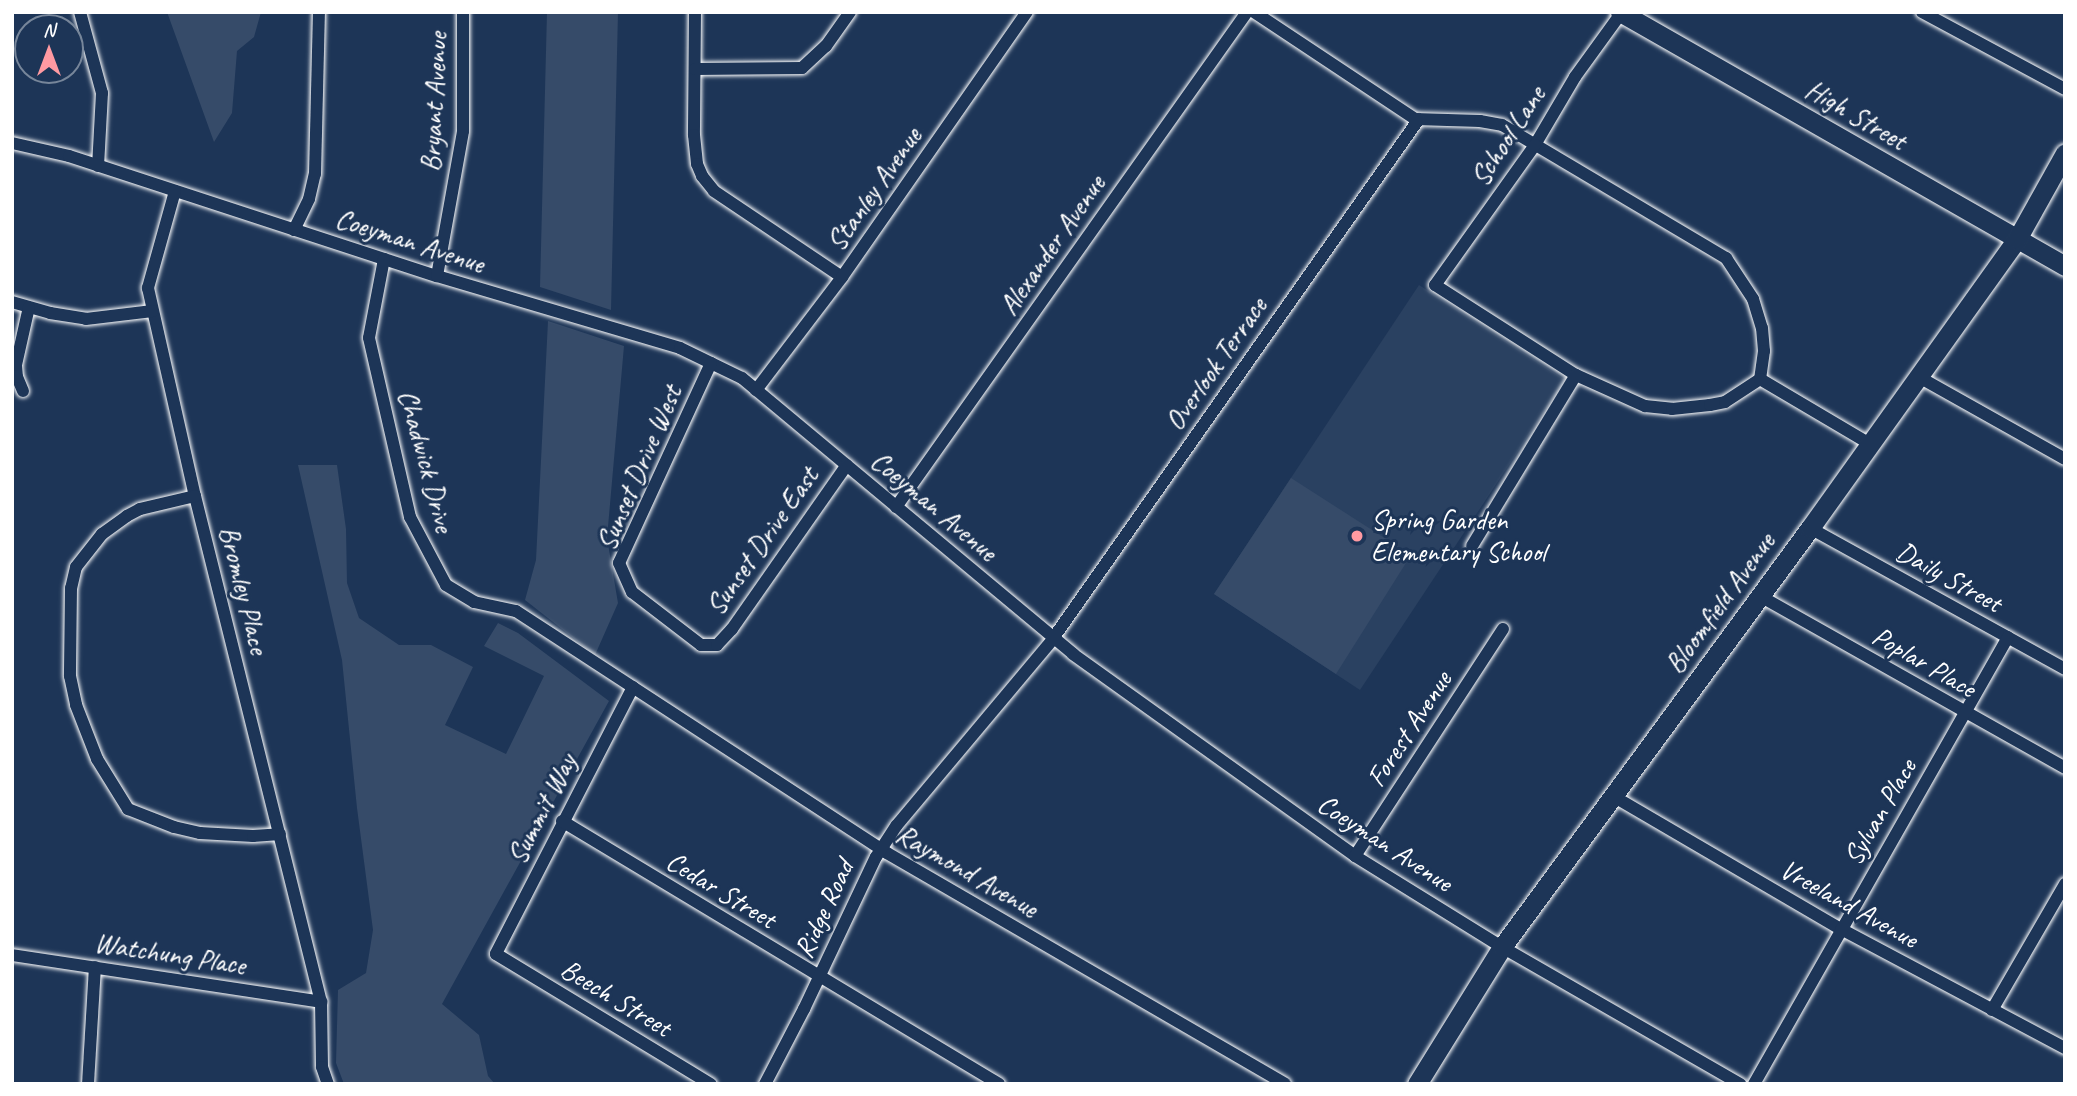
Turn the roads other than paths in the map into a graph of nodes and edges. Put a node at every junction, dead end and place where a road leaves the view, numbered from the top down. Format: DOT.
graph roads {
  1 [pos="80,12"];
  2 [pos="319,12"];
  3 [pos="463,12"];
  4 [pos="695,12"];
  5 [pos="850,12"];
  6 [pos="1027,12"];
  7 [pos="1247,12"];
  8 [pos="1255,12"];
  9 [pos="1922,12"];
  10 [pos="1621,13"];
  11 [pos="695,69"];
  12 [pos="2065,89"];
  13 [pos="1419,119"];
  14 [pos="12,143"];
  15 [pos="1535,145"];
  16 [pos="2065,153"];
  17 [pos="98,166"];
  18 [pos="175,191"];
  19 [pos="294,230"];
  20 [pos="2017,239"];
  21 [pos="384,259"];
  22 [pos="2065,266"];
  23 [pos="437,276"];
  24 [pos="842,277"];
  25 [pos="12,302"];
  26 [pos="29,307"];
  27 [pos="153,311"];
  28 [pos="711,363"];
  29 [pos="1576,375"];
  30 [pos="1919,377"];
  31 [pos="1760,379"];
  32 [pos="756,390"];
  33 [pos="23,391"];
  34 [pos="1870,444"];
  35 [pos="2065,459"];
  36 [pos="846,465"];
  37 [pos="195,496"];
  38 [pos="897,507"];
  39 [pos="1810,528"];
  40 [pos="1472,546"];
  41 [pos="1760,596"];
  42 [pos="1503,629"];
  43 [pos="2008,637"];
  44 [pos="1054,638"];
  45 [pos="717,645"];
  46 [pos="2065,669"];
  47 [pos="633,687"];
  48 [pos="1965,713"];
  49 [pos="2065,768"];
  50 [pos="1613,796"];
  51 [pos="562,821"];
  52 [pos="280,834"];
  53 [pos="881,849"];
  54 [pos="1356,856"];
  55 [pos="2065,884"];
  56 [pos="1841,929"];
  57 [pos="1502,947"];
  58 [pos="496,954"];
  59 [pos="12,955"];
  60 [pos="95,967"];
  61 [pos="818,978"];
  62 [pos="321,1002"];
  63 [pos="1992,1010"];
  64 [pos="2065,1048"];
  65 [pos="88,1084"];
  66 [pos="328,1084"];
  67 [pos="711,1084"];
  68 [pos="765,1084"];
  69 [pos="999,1084"];
  70 [pos="1285,1084"];
  71 [pos="1417,1084"];
  72 [pos="1740,1084"];
  73 [pos="1754,1084"];
  1 -- 17 [label="street"];
  2 -- 19 [label="street"];
  3 -- 23 [label="street, Bryant Avenue"];
  4 -- 11 [label="street"];
  5 -- 11 [label="street"];
  6 -- 24 [label="street, Stanley Avenue"];
  7 -- 38 [label="street, Alexander Avenue"];
  8 -- 13 [label="street"];
  9 -- 12 [label="street"];
  10 -- 15 [label="street, School Lane"];
  10 -- 20 [label="street, High Street"];
  11 -- 24 [label="street"];
  13 -- 15 [label="street"];
  13 -- 44 [label="street, Overlook Terrace"];
  14 -- 17 [label="street, Coeyman Avenue"];
  15 -- 29 [label="street, School Lane"];
  15 -- 31 [label="street"];
  16 -- 20 [label="street, Bloomfield Avenue"];
  17 -- 18 [label="street, Coeyman Avenue"];
  18 -- 19 [label="street, Coeyman Avenue"];
  18 -- 27 [label="street, Bromley Place"];
  19 -- 21 [label="street, Coeyman Avenue"];
  20 -- 22 [label="street, High Street"];
  20 -- 30 [label="street, Bloomfield Avenue"];
  21 -- 23 [label="street, Coeyman Avenue"];
  21 -- 47 [label="street, Chadwick Drive"];
  23 -- 28 [label="street, Coeyman Avenue"];
  24 -- 32 [label="street, Stanley Avenue"];
  25 -- 26 [label="street"];
  26 -- 27 [label="street"];
  26 -- 33 [label="street"];
  27 -- 37 [label="street, Bromley Place"];
  28 -- 32 [label="street, Coeyman Avenue"];
  28 -- 45 [label="street, Sunset Drive West"];
  29 -- 31 [label="street"];
  29 -- 40 [label="street"];
  30 -- 34 [label="street, Bloomfield Avenue"];
  30 -- 35 [label="street"];
  31 -- 34 [label="street"];
  32 -- 36 [label="street, Coeyman Avenue"];
  34 -- 39 [label="street, Bloomfield Avenue"];
  36 -- 38 [label="street, Coeyman Avenue"];
  36 -- 45 [label="street, Sunset Drive East"];
  37 -- 52 [label="street, Bromley Place"];
  37 -- 52 [label="street"];
  38 -- 44 [label="street, Coeyman Avenue"];
  39 -- 41 [label="street, Bloomfield Avenue"];
  39 -- 43 [label="street, Daily Street"];
  41 -- 48 [label="street, Poplar Place"];
  41 -- 50 [label="street, Bloomfield Avenue"];
  42 -- 54 [label="street, Forest Avenue"];
  43 -- 46 [label="street, Daily Street"];
  43 -- 48 [label="street, Sylvan Place"];
  44 -- 53 [label="street, Ridge Road"];
  44 -- 54 [label="street, Coeyman Avenue"];
  47 -- 51 [label="street, Summit Way"];
  47 -- 53 [label="street, Raymond Avenue"];
  48 -- 49 [label="street, Poplar Place"];
  48 -- 56 [label="street, Sylvan Place"];
  50 -- 56 [label="street, Vreeland Avenue"];
  50 -- 57 [label="street, Bloomfield Avenue"];
  51 -- 58 [label="street, Summit Way"];
  51 -- 61 [label="street, Cedar Street"];
  52 -- 62 [label="street, Bromley Place"];
  53 -- 61 [label="street, Ridge Road"];
  53 -- 70 [label="street, Raymond Avenue"];
  54 -- 57 [label="street, Coeyman Avenue"];
  55 -- 63 [label="street"];
  56 -- 63 [label="street, Vreeland Avenue"];
  56 -- 73 [label="street, Sylvan Place"];
  57 -- 71 [label="street, Bloomfield Avenue"];
  57 -- 72 [label="street, Coeyman Avenue"];
  58 -- 67 [label="street, Beech Street"];
  59 -- 60 [label="street, Watchung Place"];
  60 -- 62 [label="street, Watchung Place"];
  60 -- 65 [label="street"];
  61 -- 68 [label="street, Ridge Road"];
  61 -- 69 [label="street, Cedar Street"];
  62 -- 66 [label="street, Bromley Place"];
  63 -- 64 [label="street, Vreeland Avenue"];
}
